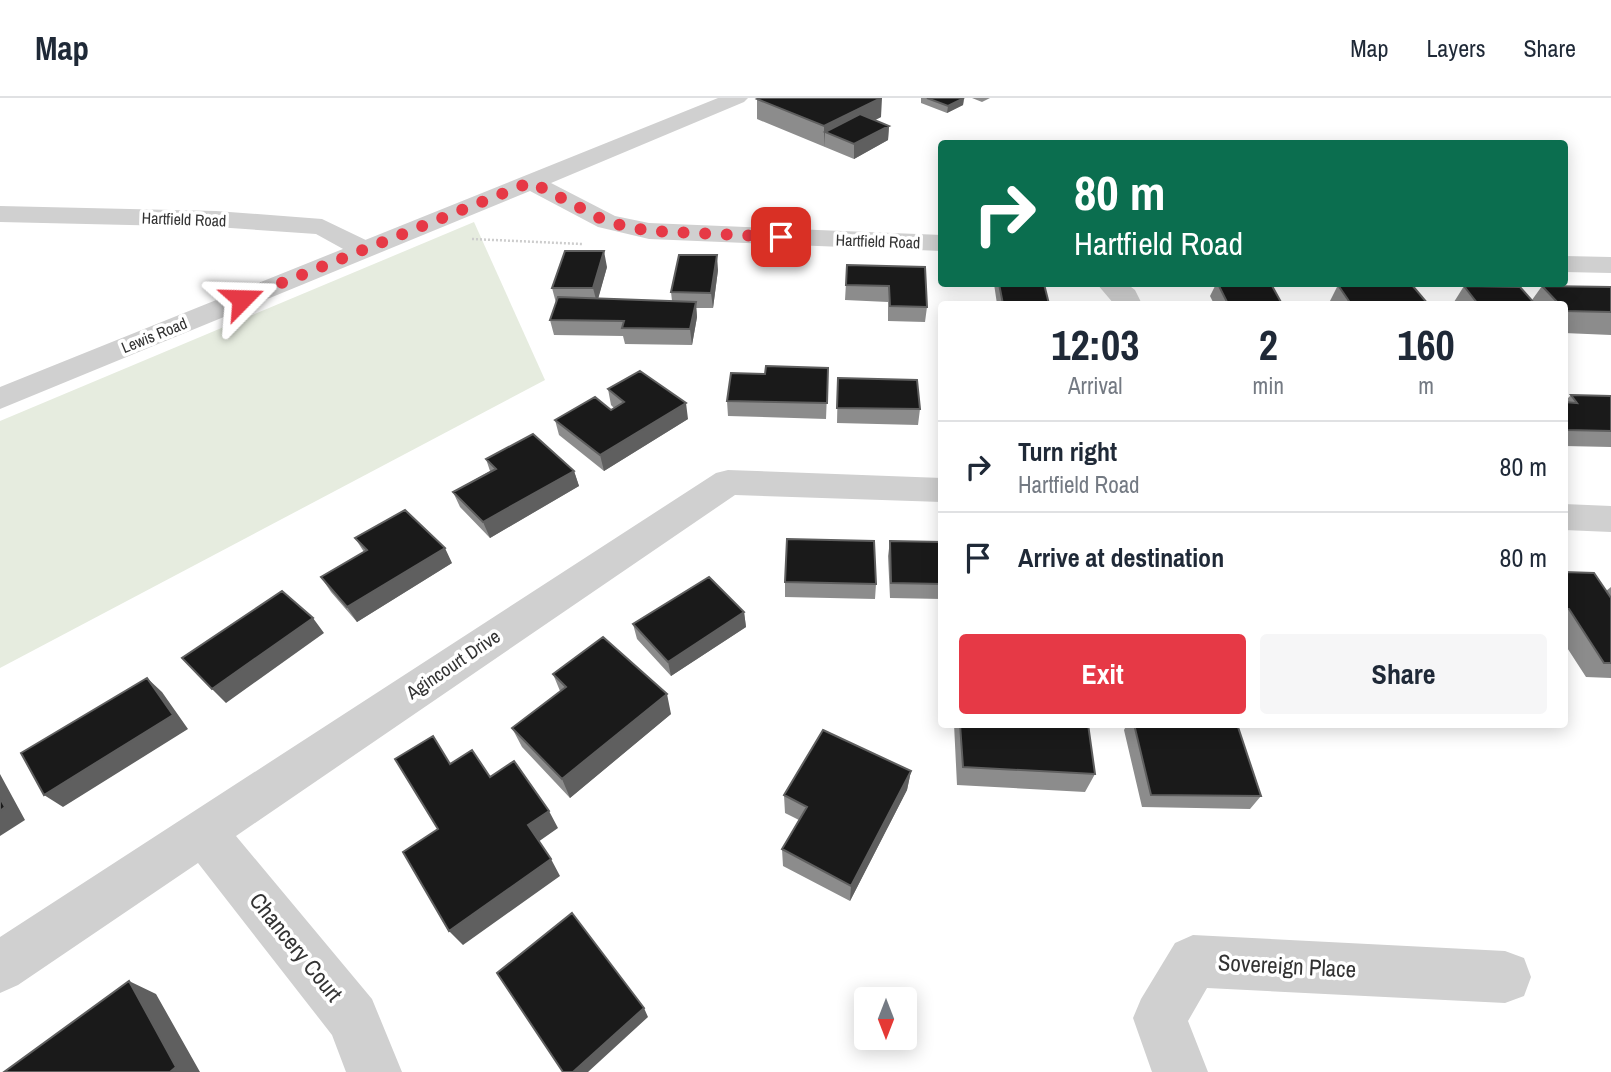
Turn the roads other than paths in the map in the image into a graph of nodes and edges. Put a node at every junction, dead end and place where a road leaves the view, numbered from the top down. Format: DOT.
graph roads {
  1 [pos="737,98"];
  2 [pos="531,182"];
  3 [pos="0,214"];
  4 [pos="938,243"];
  5 [pos="363,249"];
  6 [pos="1568,264"];
  7 [pos="1611,265"];
  8 [pos="0,399"];
  9 [pos="938,490"];
  10 [pos="1568,517"];
  11 [pos="1611,519"];
  12 [pos="202,831"];
  13 [pos="0,967"];
  14 [pos="1505,977"];
  15 [pos="374,1072"];
  16 [pos="1180,1072"];
  1 -- 2 [label="street, Lewis Road"];
  2 -- 4 [label="street, Hartfield Road"];
  2 -- 5 [label="street, Lewis Road"];
  3 -- 5 [label="street, Hartfield Road"];
  5 -- 8 [label="street, Lewis Road"];
  6 -- 7 [label="street"];
  9 -- 12 [label="street, Agincourt Drive"];
  10 -- 11 [label="street"];
  12 -- 13 [label="street, Agincourt Drive"];
  12 -- 15 [label="street, Chancery Court"];
  14 -- 16 [label="street, Sovereign Place"];
}
